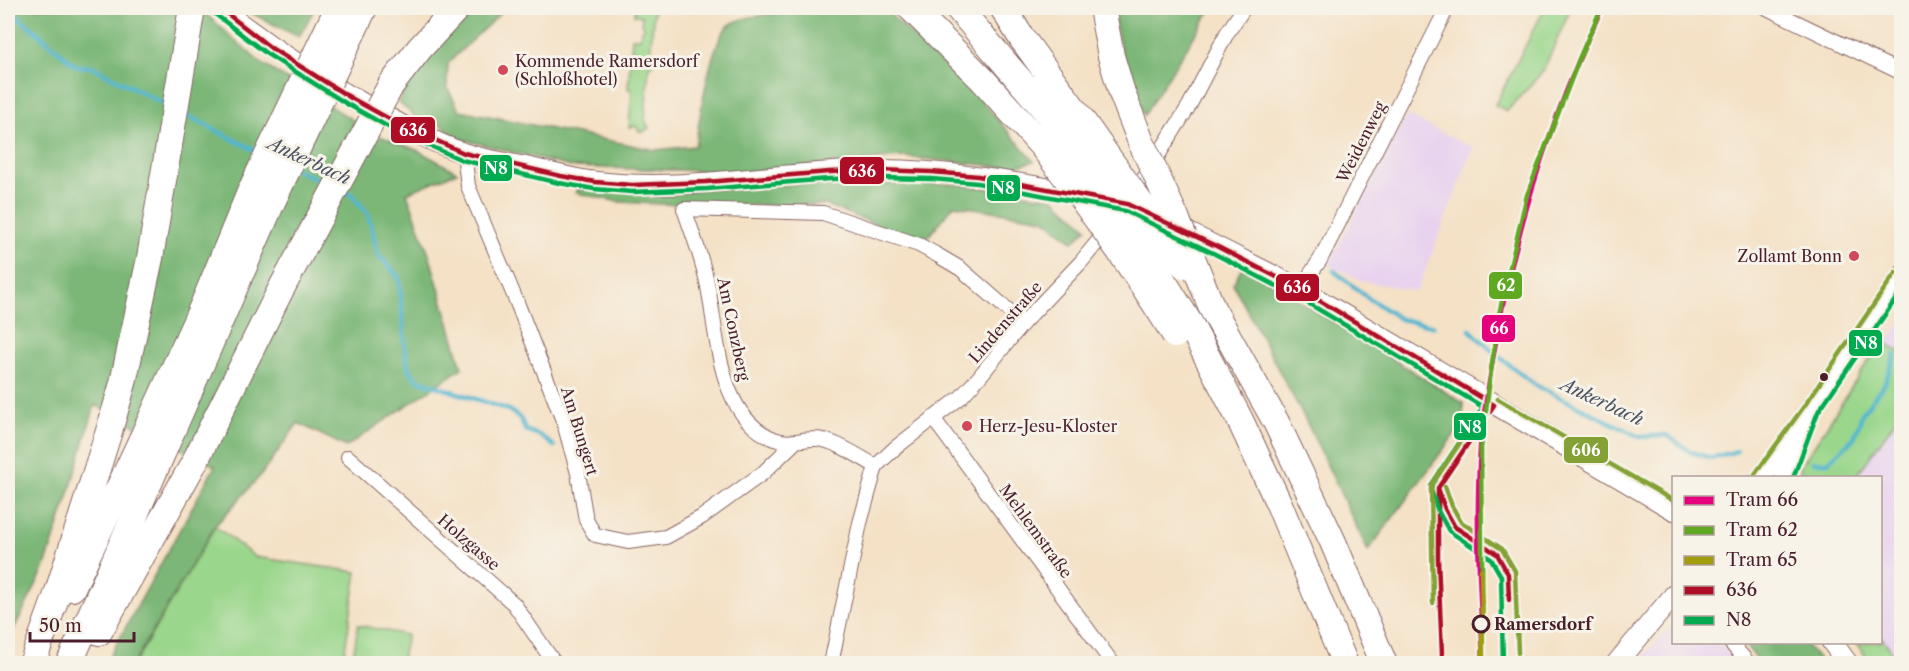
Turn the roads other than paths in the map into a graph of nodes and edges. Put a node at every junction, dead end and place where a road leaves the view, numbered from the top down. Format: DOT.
graph roads {
  1 [pos="192,8"];
  2 [pos="220,8"];
  3 [pos="338,8"];
  4 [pos="364,8"];
  5 [pos="456,8"];
  6 [pos="911,8"];
  7 [pos="958,8"];
  8 [pos="986,8"];
  9 [pos="1003,8"];
  10 [pos="1102,8"];
  11 [pos="1244,8"];
  12 [pos="1447,8"];
  13 [pos="1767,8"];
  14 [pos="1046,72"];
  15 [pos="1902,73"];
  16 [pos="1072,125"];
  17 [pos="464,153"];
  18 [pos="1127,204"];
  19 [pos="1902,276"];
  20 [pos="1300,289"];
  21 [pos="1212,308"];
  22 [pos="1023,323"];
  23 [pos="1183,330"];
  24 [pos="1810,409"];
  25 [pos="933,418"];
  26 [pos="794,443"];
  27 [pos="153,444"];
  28 [pos="348,457"];
  29 [pos="876,466"];
  30 [pos="1762,476"];
  31 [pos="1785,476"];
  32 [pos="1672,509"];
  33 [pos="1672,598"];
  34 [pos="1672,612"];
  35 [pos="1640,638"];
  36 [pos="1732,644"];
  37 [pos="34,663"];
  38 [pos="69,663"];
  39 [pos="81,663"];
  40 [pos="555,663"];
  41 [pos="831,663"];
  42 [pos="1113,663"];
  43 [pos="1345,663"];
  44 [pos="1384,663"];
  45 [pos="1616,663"];
  46 [pos="1749,663"];
  1 -- 37 [label="highway"];
  2 -- 17 [label="street"];
  3 -- 27 [label="highway, bridge"];
  4 -- 27 [label="highway, bridge"];
  5 -- 39 [label="highway, bridge"];
  6 -- 23 [label="highway, bridge"];
  7 -- 16 [label="highway"];
  8 -- 14 [label="highway"];
  9 -- 14 [label="highway"];
  10 -- 21 [label="highway, bridge"];
  11 -- 18 [label="street, Lindenstraße"];
  12 -- 20 [label="street, Weidenweg"];
  13 -- 15 [label="street"];
  14 -- 16 [label="highway"];
  16 -- 21 [label="highway, bridge"];
  16 -- 23 [label="highway, bridge"];
  17 -- 18 [label="street"];
  17 -- 26 [label="street, Am Bungert"];
  18 -- 20 [label="street"];
  18 -- 22 [label="street, Lindenstraße"];
  19 -- 24 [label="street"];
  20 -- 32 [label="street"];
  21 -- 44 [label="highway"];
  22 -- 25 [label="street, Lindenstraße"];
  22 -- 26 [label="street, Am Conzberg"];
  23 -- 43 [label="highway"];
  24 -- 30 [label="street"];
  24 -- 31 [label="street"];
  25 -- 29 [label="street, Lindenstraße"];
  25 -- 42 [label="street, Mehlemstraße"];
  26 -- 29 [label="street, Am Conzberg"];
  27 -- 37 [label="highway"];
  27 -- 38 [label="highway"];
  28 -- 40 [label="street, Holzgasse"];
  29 -- 41 [label="street"];
  33 -- 35 [label="street"];
  34 -- 35 [label="street"];
  35 -- 45 [label="street"];
  36 -- 46 [label="street"];
}
